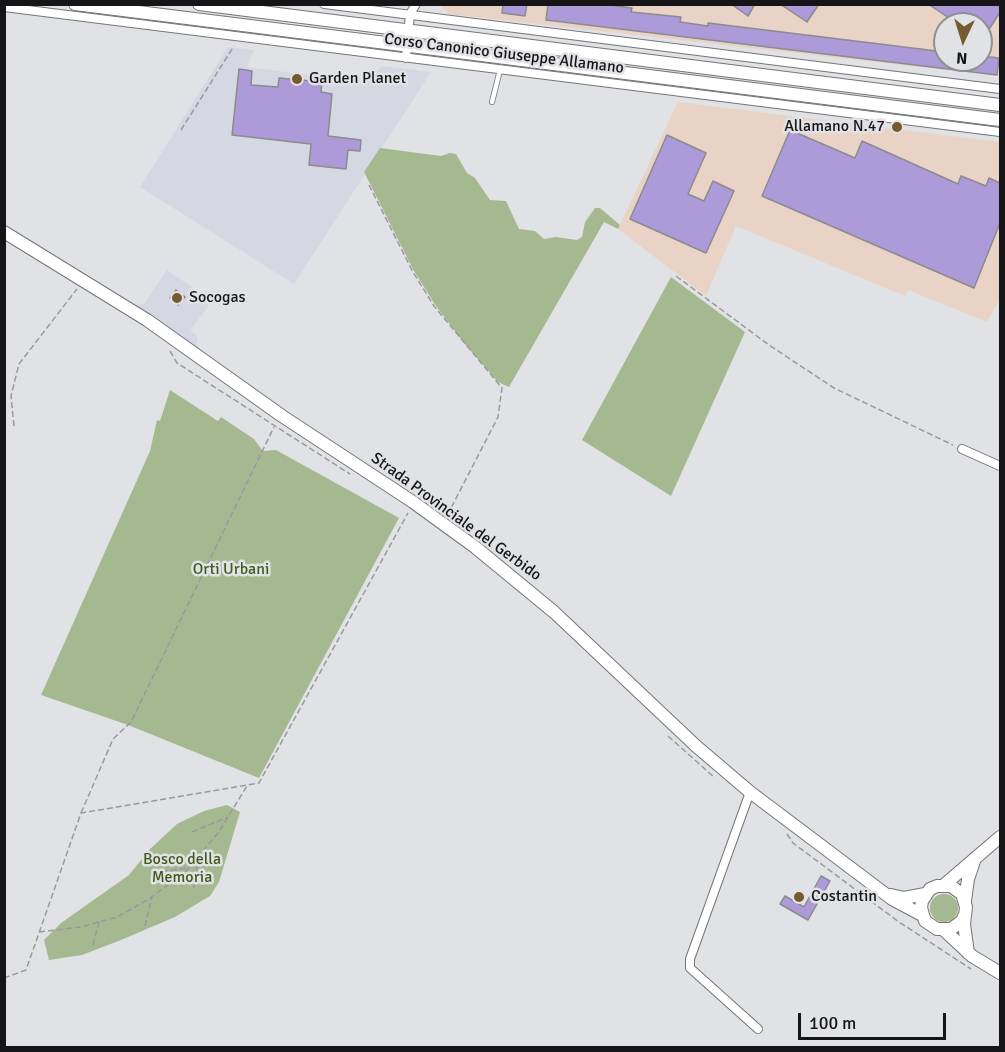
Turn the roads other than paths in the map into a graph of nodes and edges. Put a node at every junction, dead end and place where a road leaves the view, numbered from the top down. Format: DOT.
graph roads {
  1 [pos="75,4"];
  2 [pos="199,4"];
  3 [pos="324,4"];
  4 [pos="416,4"];
  5 [pos="4,7"];
  6 [pos="366,7"];
  7 [pos="390,8"];
  8 [pos="410,14"];
  9 [pos="409,31"];
  10 [pos="407,52"];
  11 [pos="500,70"];
  12 [pos="1000,89"];
  13 [pos="492,102"];
  14 [pos="1000,105"];
  15 [pos="1000,120"];
  16 [pos="1000,132"];
  17 [pos="4,232"];
  18 [pos="962,449"];
  19 [pos="1000,466"];
  20 [pos="750,792"];
  21 [pos="1000,837"];
  22 [pos="975,857"];
  23 [pos="944,885"];
  24 [pos="884,893"];
  25 [pos="925,894"];
  26 [pos="965,901"];
  27 [pos="966,914"];
  28 [pos="922,915"];
  29 [pos="944,930"];
  30 [pos="968,953"];
  31 [pos="1000,973"];
  32 [pos="758,1029"];
  1 -- 10 [label="main road, Corso Canonico Giuseppe Allamano"];
  2 -- 9 [label="main road, Corso Canonico Giuseppe Allamano"];
  3 -- 6 [label="street, Corso Canonico Giuseppe Allamano"];
  4 -- 8 [label="street"];
  5 -- 10 [label="street, Corso Canonico Giuseppe Allamano"];
  6 -- 7 [label="street, Corso Canonico Giuseppe Allamano"];
  7 -- 8 [label="street, Corso Canonico Giuseppe Allamano"];
  8 -- 9 [label="street"];
  8 -- 12 [label="street, Corso Canonico Giuseppe Allamano"];
  9 -- 10 [label="street"];
  9 -- 14 [label="main road, Corso Canonico Giuseppe Allamano"];
  10 -- 11 [label="street, Corso Canonico Giuseppe Allamano"];
  10 -- 15 [label="main road, Corso Canonico Giuseppe Allamano"];
  11 -- 13 [label="lane"];
  11 -- 16 [label="street, Corso Canonico Giuseppe Allamano"];
  17 -- 20 [label="main road, Strada Provinciale del Gerbido"];
  18 -- 19 [label="street"];
  20 -- 24 [label="main road, Strada Provinciale del Gerbido"];
  20 -- 32 [label="street"];
  21 -- 22 [label="main road"];
  22 -- 23 [label="main road"];
  22 -- 26 [label="main road"];
  23 -- 25 [label="main road"];
  23 -- 26 [label="main road"];
  24 -- 25 [label="main road"];
  24 -- 28 [label="main road, Strada Provinciale del Gerbido"];
  25 -- 28 [label="main road"];
  26 -- 27 [label="main road"];
  27 -- 29 [label="main road"];
  27 -- 30 [label="main road"];
  28 -- 29 [label="main road, Strada Provinciale del Gerbido"];
  29 -- 30 [label="main road, Strada Provinciale del Gerbido"];
  30 -- 31 [label="main road, Strada Provinciale del Gerbido"];
}
